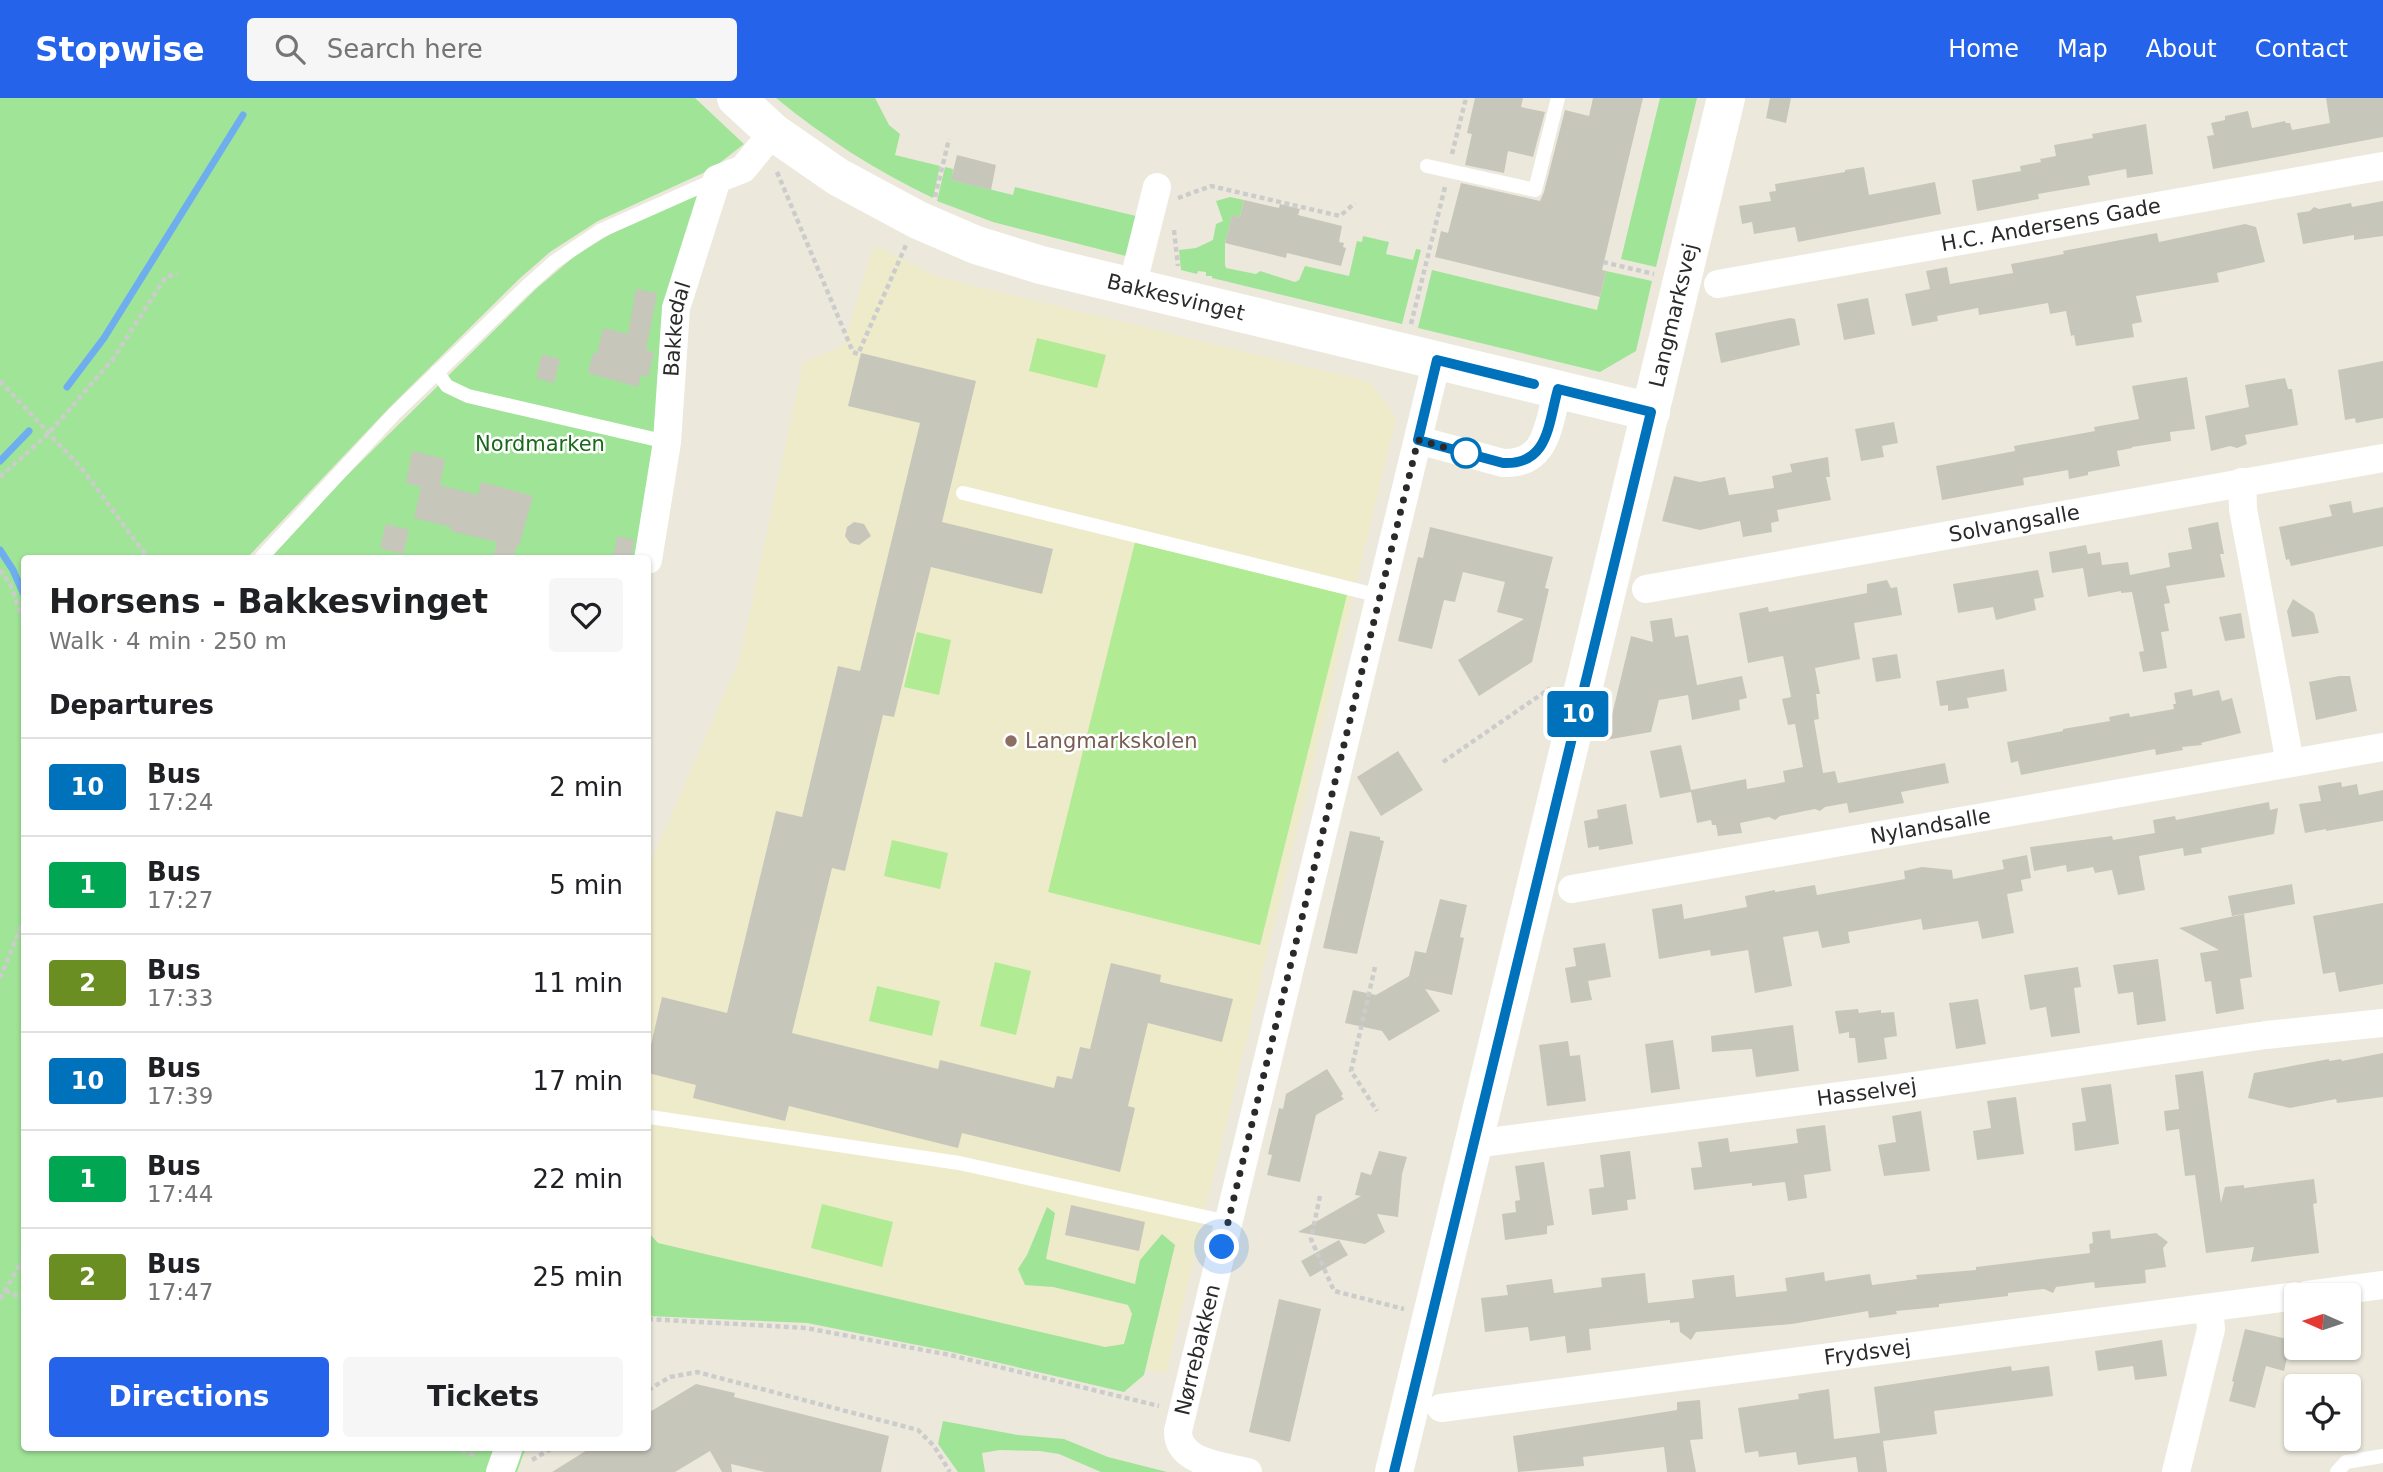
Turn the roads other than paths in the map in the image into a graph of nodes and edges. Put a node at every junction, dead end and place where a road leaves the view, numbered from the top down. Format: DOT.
graph roads {
  1 [pos="736,98"];
  2 [pos="1558,98"];
  3 [pos="1726,98"];
  4 [pos="780,136"];
  5 [pos="1427,166"];
  6 [pos="2383,166"];
  7 [pos="717,180"];
  8 [pos="1164,193"];
  9 [pos="1700,282"];
  10 [pos="1132,287"];
  11 [pos="1420,356"];
  12 [pos="438,373"];
  13 [pos="1558,389"];
  14 [pos="1651,412"];
  15 [pos="1418,440"];
  16 [pos="667,442"];
  17 [pos="2383,458"];
  18 [pos="2242,482"];
  19 [pos="963,493"];
  20 [pos="264,555"];
  21 [pos="649,555"];
  22 [pos="1646,589"];
  23 [pos="1380,596"];
  24 [pos="2383,747"];
  25 [pos="2290,763"];
  26 [pos="1572,889"];
  27 [pos="2383,1023"];
  28 [pos="651,1117"];
  29 [pos="1474,1144"];
  30 [pos="1228,1222"];
  31 [pos="2383,1285"];
  32 [pos="2361,1288"];
  33 [pos="2284,1298"];
  34 [pos="2209,1308"];
  35 [pos="1441,1408"];
  36 [pos="2383,1456"];
  37 [pos="1214,1468"];
  38 [pos="1248,1472"];
  39 [pos="1394,1472"];
  40 [pos="2176,1472"];
  41 [pos="2337,1472"];
  1 -- 4 [label="main road, Bakkesvinget"];
  2 -- 5 [label="lane"];
  3 -- 9 [label="main road, Langmarksvej"];
  4 -- 7 [label="street"];
  4 -- 10 [label="main road, Bakkesvinget"];
  6 -- 9 [label="street, H.C. Andersens Gade"];
  7 -- 12 [label="lane"];
  7 -- 16 [label="street, Bakkedal"];
  8 -- 10 [label="street"];
  9 -- 14 [label="main road, Langmarksvej"];
  10 -- 11 [label="main road, Bakkesvinget"];
  11 -- 13 [label="main road, Bakkesvinget"];
  11 -- 15 [label="street, Nørrebakken"];
  12 -- 16 [label="lane"];
  12 -- 20 [label="lane"];
  13 -- 14 [label="main road, Bakkesvinget"];
  13 -- 15 [label="street"];
  14 -- 29 [label="main road, Langmarksvej"];
  15 -- 23 [label="street, Nørrebakken"];
  16 -- 21 [label="street, Bakkedal"];
  17 -- 18 [label="street, Solvangsalle"];
  18 -- 22 [label="street, Solvangsalle"];
  18 -- 25 [label="street"];
  19 -- 23 [label="lane"];
  23 -- 30 [label="street, Nørrebakken"];
  24 -- 25 [label="street, Nylandsalle"];
  25 -- 26 [label="street, Nylandsalle"];
  27 -- 29 [label="street, Hasselvej"];
  28 -- 30 [label="lane"];
  29 -- 39 [label="main road, Langmarksvej"];
  30 -- 37 [label="street, Nørrebakken"];
  31 -- 32 [label="street"];
  33 -- 34 [label="street, Frydsvej"];
  34 -- 35 [label="street, Frydsvej"];
  34 -- 40 [label="street"];
  36 -- 41 [label="lane"];
  37 -- 38 [label="street, Nørrebakken"];
}
